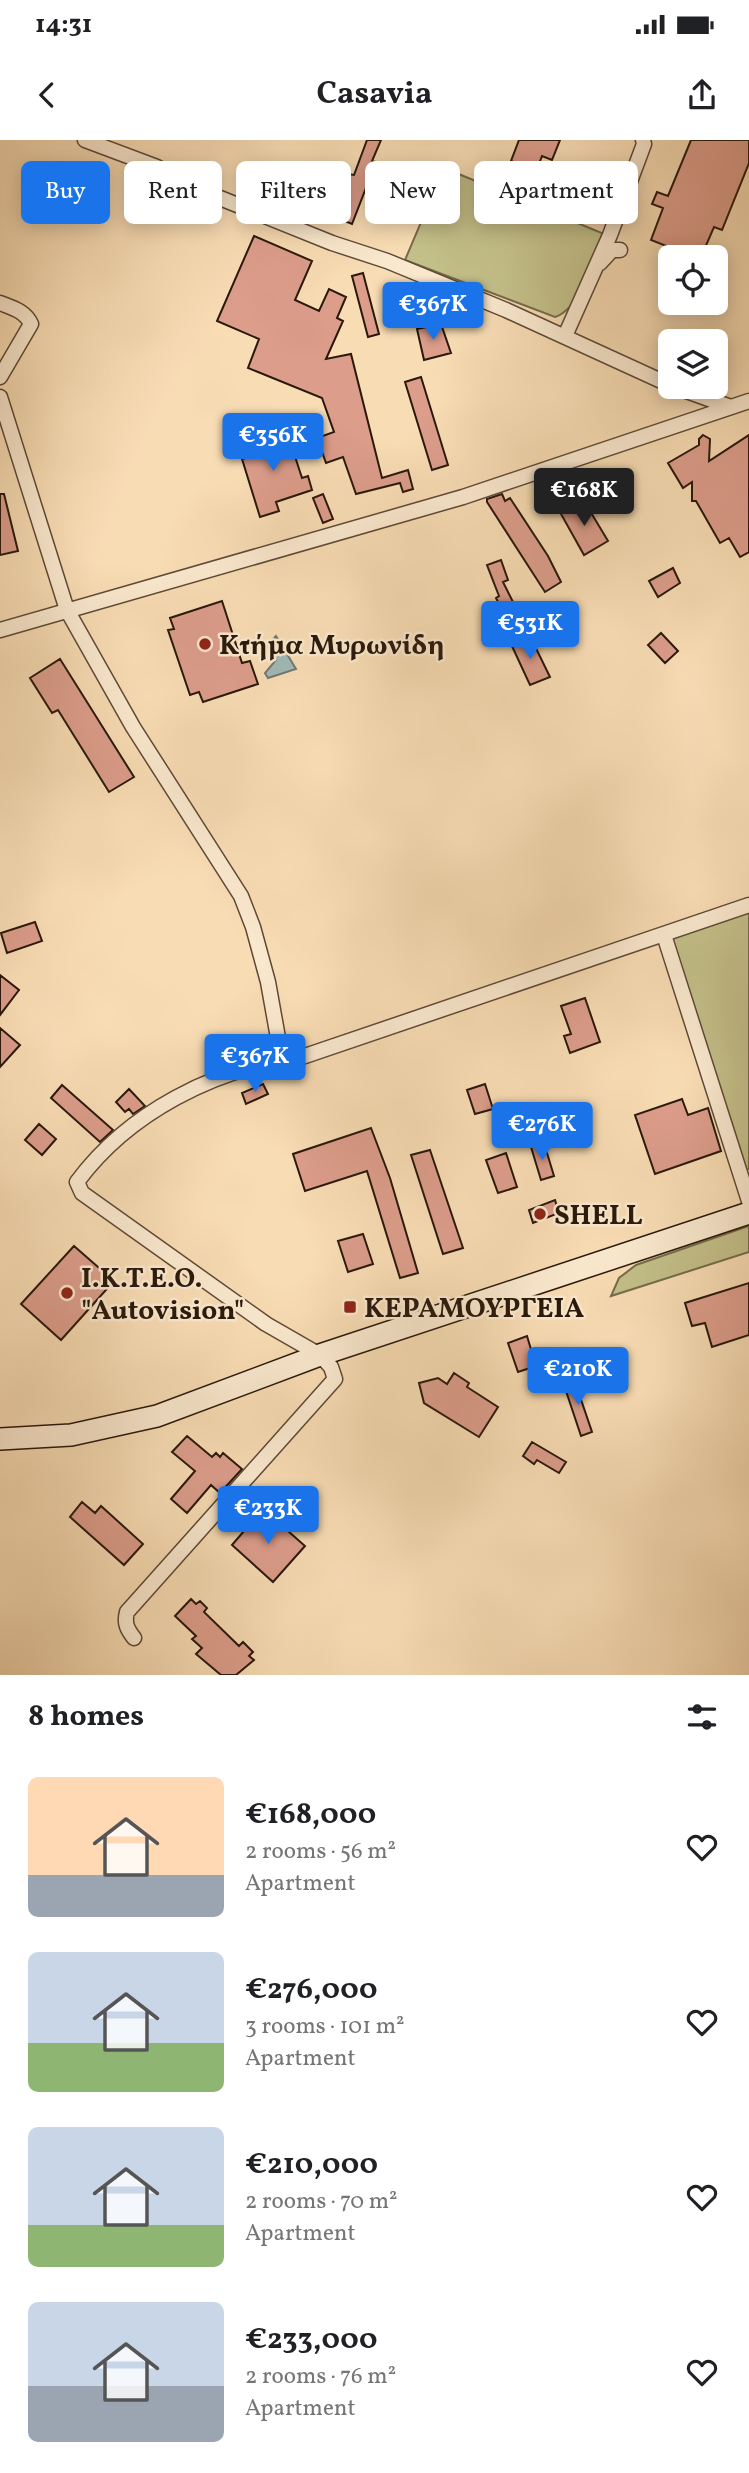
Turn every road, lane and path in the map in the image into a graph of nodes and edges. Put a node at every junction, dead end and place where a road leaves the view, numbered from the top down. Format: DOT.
graph roads {
  1 [pos="85,140"];
  2 [pos="643,140"];
  3 [pos="620,250"];
  4 [pos="594,269"];
  5 [pos="0,303"];
  6 [pos="565,336"];
  7 [pos="0,377"];
  8 [pos="658,379"];
  9 [pos="0,397"];
  10 [pos="709,399"];
  11 [pos="749,401"];
  12 [pos="732,407"];
  13 [pos="67,610"];
  14 [pos="0,630"];
  15 [pos="749,905"];
  16 [pos="664,935"];
  17 [pos="282,1060"];
  18 [pos="749,1201"];
  19 [pos="749,1213"];
  20 [pos="320,1355"];
  21 [pos="0,1438"];
  22 [pos="134,1638"];
  1 -- 6 [label="street"];
  2 -- 4 [label="street"];
  3 -- 4 [label="street"];
  4 -- 6 [label="street"];
  5 -- 7 [label="street"];
  6 -- 8 [label="street"];
  9 -- 13 [label="street"];
  10 -- 12 [label="street"];
  11 -- 12 [label="street"];
  12 -- 13 [label="street"];
  13 -- 14 [label="street"];
  13 -- 17 [label="street"];
  15 -- 16 [label="street"];
  16 -- 17 [label="street"];
  16 -- 18 [label="street"];
  17 -- 20 [label="street"];
  19 -- 20 [label="street"];
  20 -- 21 [label="street"];
  20 -- 22 [label="street"];
}
